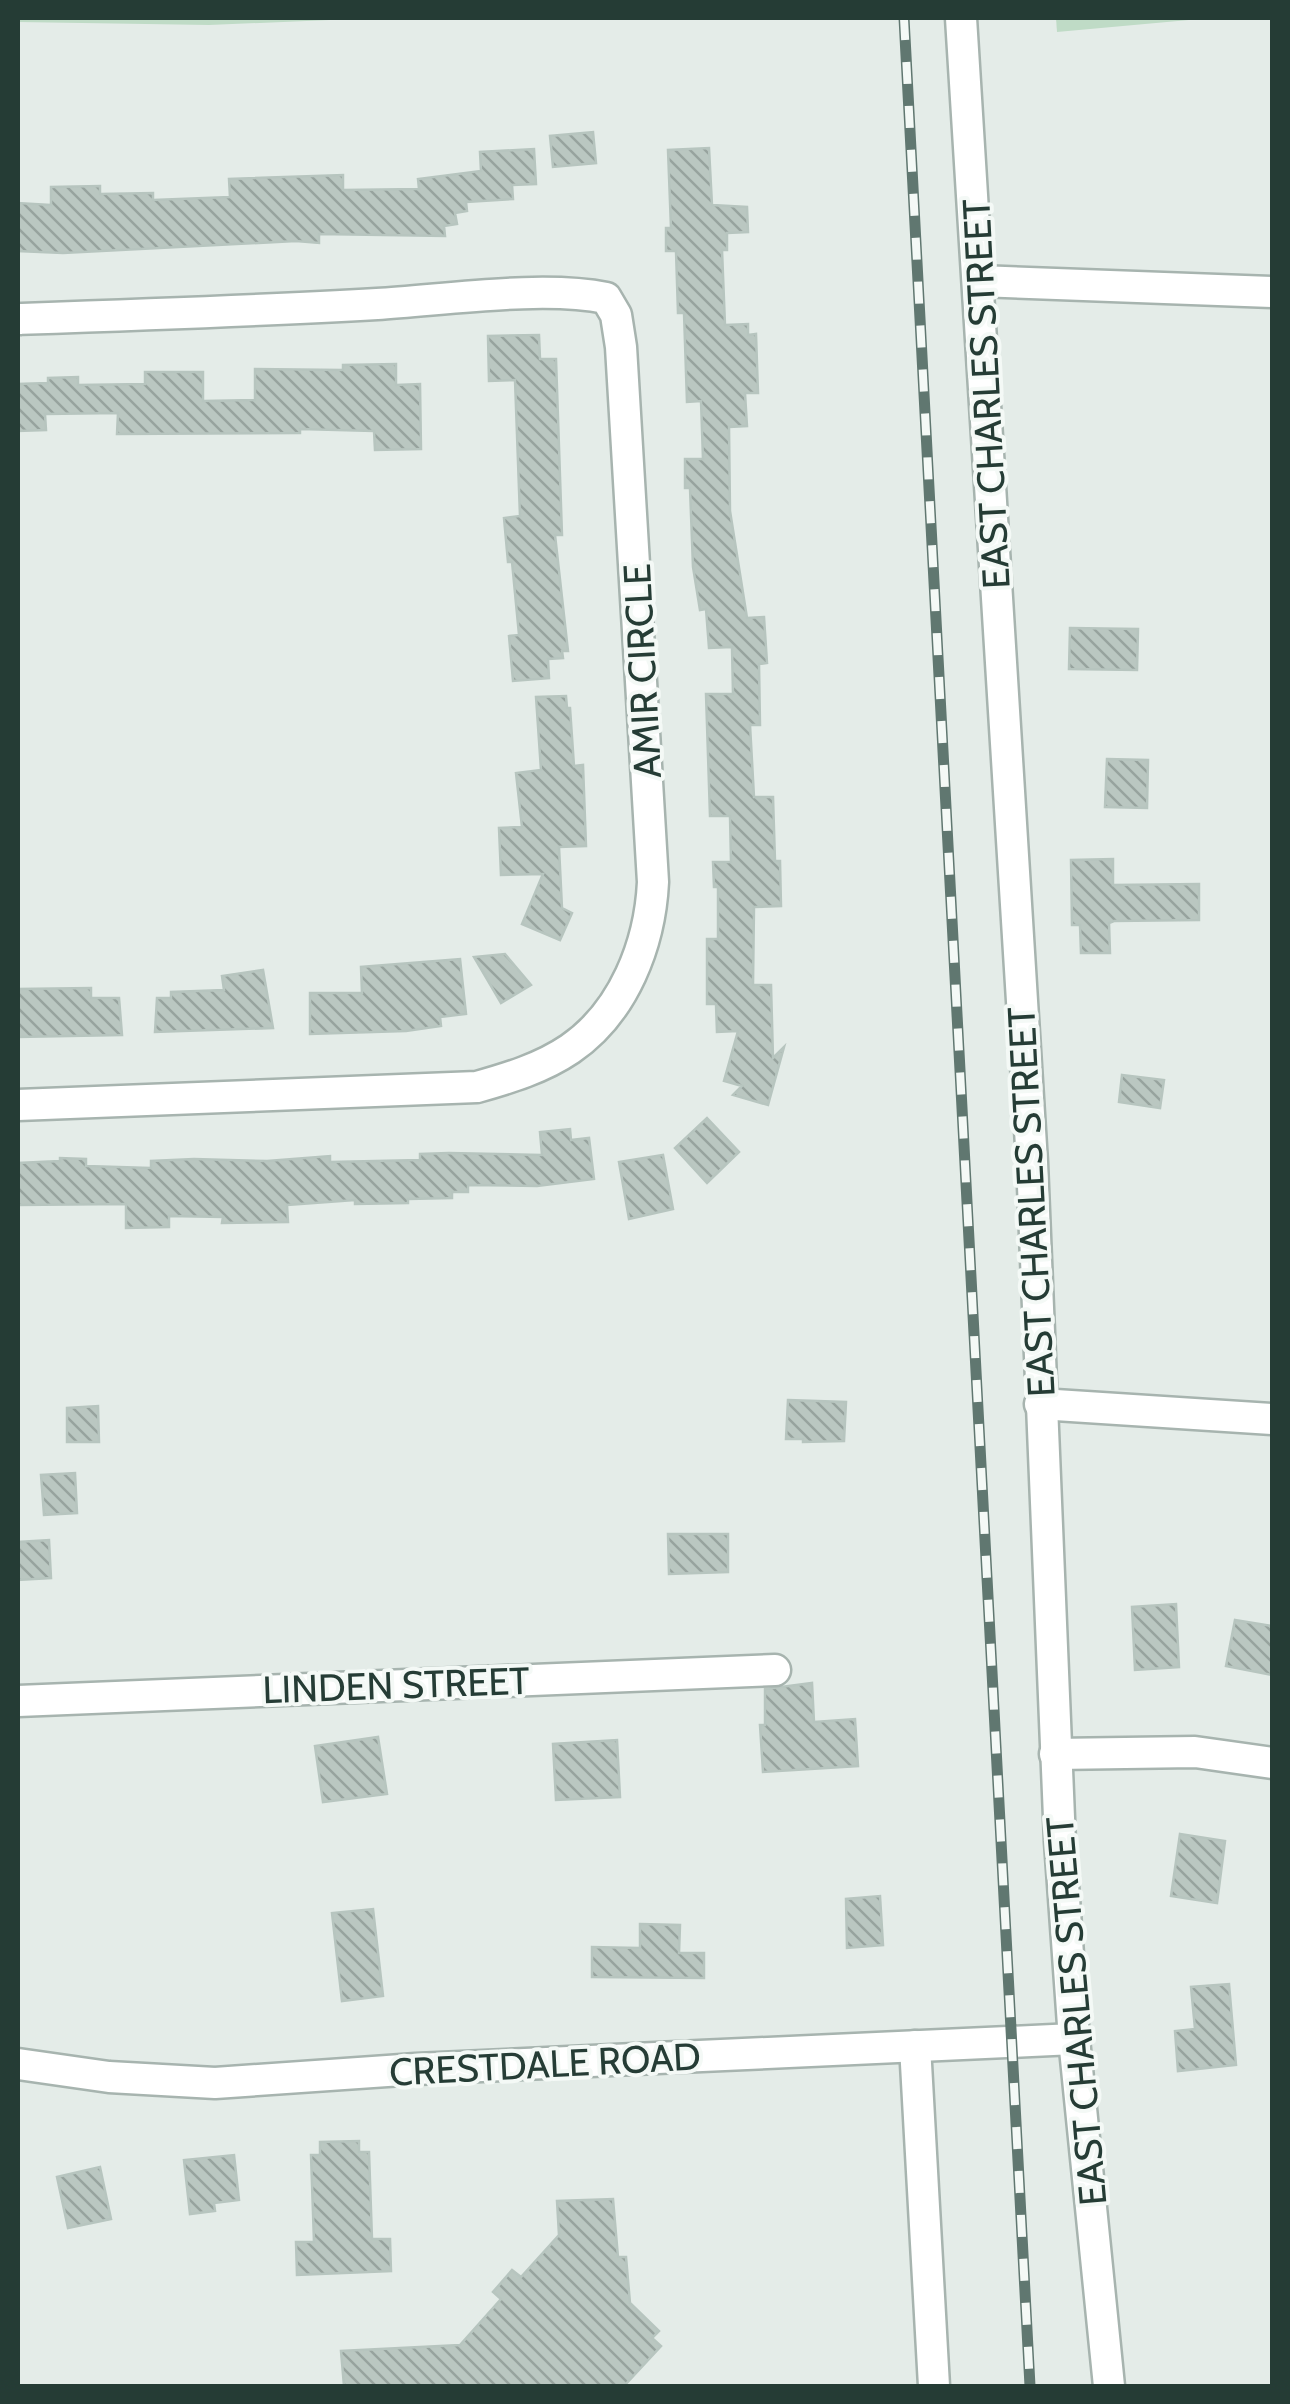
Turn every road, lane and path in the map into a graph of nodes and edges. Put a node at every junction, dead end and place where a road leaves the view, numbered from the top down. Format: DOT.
graph roads {
  1 [pos="961,18"];
  2 [pos="979,281"];
  3 [pos="1272,292"];
  4 [pos="18,319"];
  5 [pos="18,1105"];
  6 [pos="1040,1404"];
  7 [pos="1272,1419"];
  8 [pos="775,1670"];
  9 [pos="18,1701"];
  10 [pos="1055,1754"];
  11 [pos="1272,1763"];
  12 [pos="1074,2039"];
  13 [pos="915,2046"];
  14 [pos="18,2064"];
  15 [pos="934,2386"];
  16 [pos="1109,2386"];
  1 -- 2 [label="street, EAST CHARLES STREET"];
  2 -- 3 [label="street"];
  2 -- 6 [label="street, EAST CHARLES STREET"];
  4 -- 5 [label="street, AMIR CIRCLE"];
  6 -- 7 [label="street"];
  6 -- 10 [label="street, EAST CHARLES STREET"];
  8 -- 9 [label="street, LINDEN STREET"];
  10 -- 11 [label="street"];
  10 -- 12 [label="street, EAST CHARLES STREET"];
  12 -- 13 [label="street, CRESTDALE ROAD"];
  12 -- 16 [label="street, EAST CHARLES STREET"];
  13 -- 14 [label="street, CRESTDALE ROAD"];
  13 -- 15 [label="street"];
}
